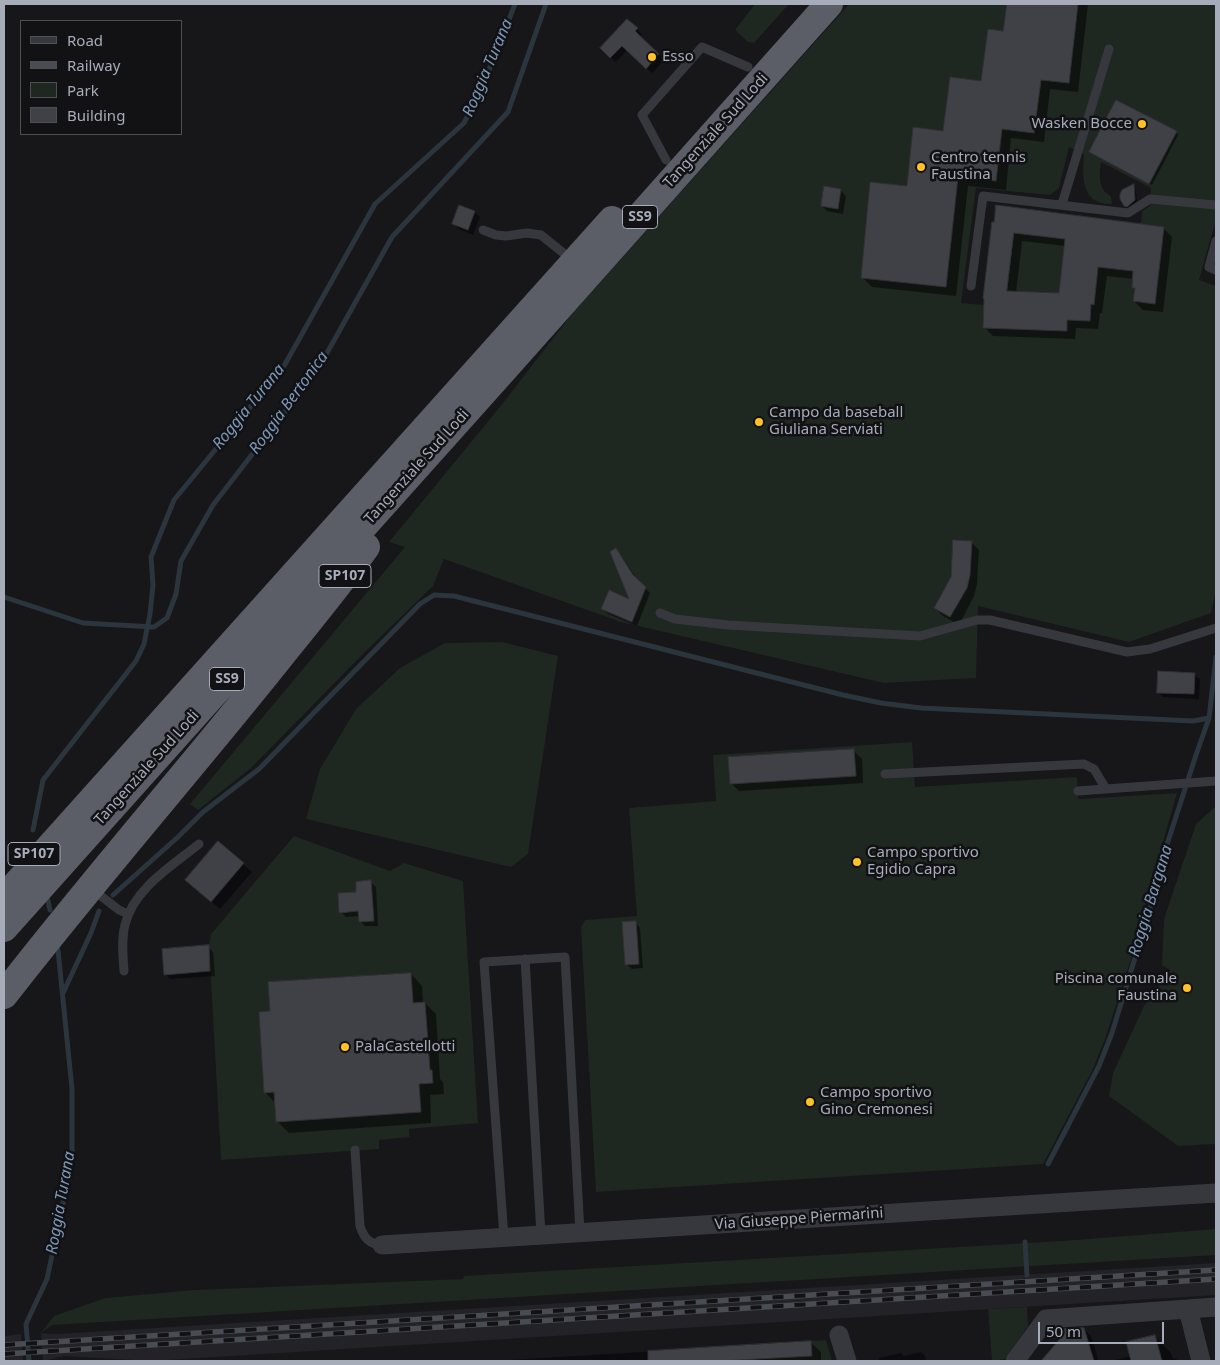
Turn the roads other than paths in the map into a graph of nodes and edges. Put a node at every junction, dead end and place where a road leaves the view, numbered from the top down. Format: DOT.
graph roads {
  1 [pos="803,4"];
  2 [pos="829,4"];
  3 [pos="1109,49"];
  4 [pos="748,67"];
  5 [pos="666,160"];
  6 [pos="1062,204"];
  7 [pos="1216,205"];
  8 [pos="483,230"];
  9 [pos="1216,241"];
  10 [pos="574,262"];
  11 [pos="1216,270"];
  12 [pos="971,286"];
  13 [pos="450,430"];
  14 [pos="660,613"];
  15 [pos="1214,629"];
  16 [pos="886,774"];
  17 [pos="1216,781"];
  18 [pos="1106,789"];
  19 [pos="1078,790"];
  20 [pos="65,829"];
  21 [pos="199,844"];
  22 [pos="4,878"];
  23 [pos="89,888"];
  24 [pos="4,898"];
  25 [pos="128,914"];
  26 [pos="4,928"];
  27 [pos="525,960"];
  28 [pos="124,972"];
  29 [pos="4,995"];
  30 [pos="355,1150"];
  31 [pos="1216,1193"];
  32 [pos="580,1232"];
  33 [pos="541,1235"];
  34 [pos="504,1237"];
  35 [pos="382,1245"];
  36 [pos="1216,1307"];
  37 [pos="1188,1309"];
  38 [pos="839,1335"];
  39 [pos="847,1361"];
  40 [pos="1015,1361"];
  41 [pos="1200,1361"];
  1 -- 4 [label="highway, Tangenziale Sud Lodi / SS9"];
  2 -- 13 [label="highway, Tangenziale Sud Lodi / SS9"];
  3 -- 6 [label="lane"];
  4 -- 5 [label="highway, Tangenziale Sud Lodi / SS9"];
  4 -- 5 [label="lane"];
  5 -- 10 [label="highway, Tangenziale Sud Lodi / SS9"];
  6 -- 7 [label="lane"];
  6 -- 12 [label="lane"];
  8 -- 10 [label="lane"];
  9 -- 11 [label="lane"];
  10 -- 20 [label="highway, Tangenziale Sud Lodi / SS9"];
  13 -- 23 [label="highway, SP107"];
  13 -- 26 [label="highway, Tangenziale Sud Lodi / SS9"];
  14 -- 15 [label="lane"];
  16 -- 18 [label="lane"];
  17 -- 18 [label="lane"];
  18 -- 19 [label="lane"];
  20 -- 22 [label="highway, SP107"];
  20 -- 24 [label="highway, Tangenziale Sud Lodi / SS9"];
  21 -- 25 [label="lane"];
  23 -- 25 [label="lane"];
  23 -- 29 [label="highway, SP107"];
  25 -- 28 [label="lane"];
  27 -- 32 [label="lane"];
  27 -- 33 [label="lane"];
  27 -- 34 [label="lane"];
  30 -- 35 [label="lane"];
  31 -- 32 [label="street, Via Giuseppe Piermarini"];
  32 -- 33 [label="street, Via Giuseppe Piermarini"];
  33 -- 34 [label="street, Via Giuseppe Piermarini"];
  34 -- 35 [label="street, Via Giuseppe Piermarini"];
  36 -- 37 [label="street"];
  37 -- 40 [label="street"];
  37 -- 41 [label="street"];
  38 -- 39 [label="street"];
}
